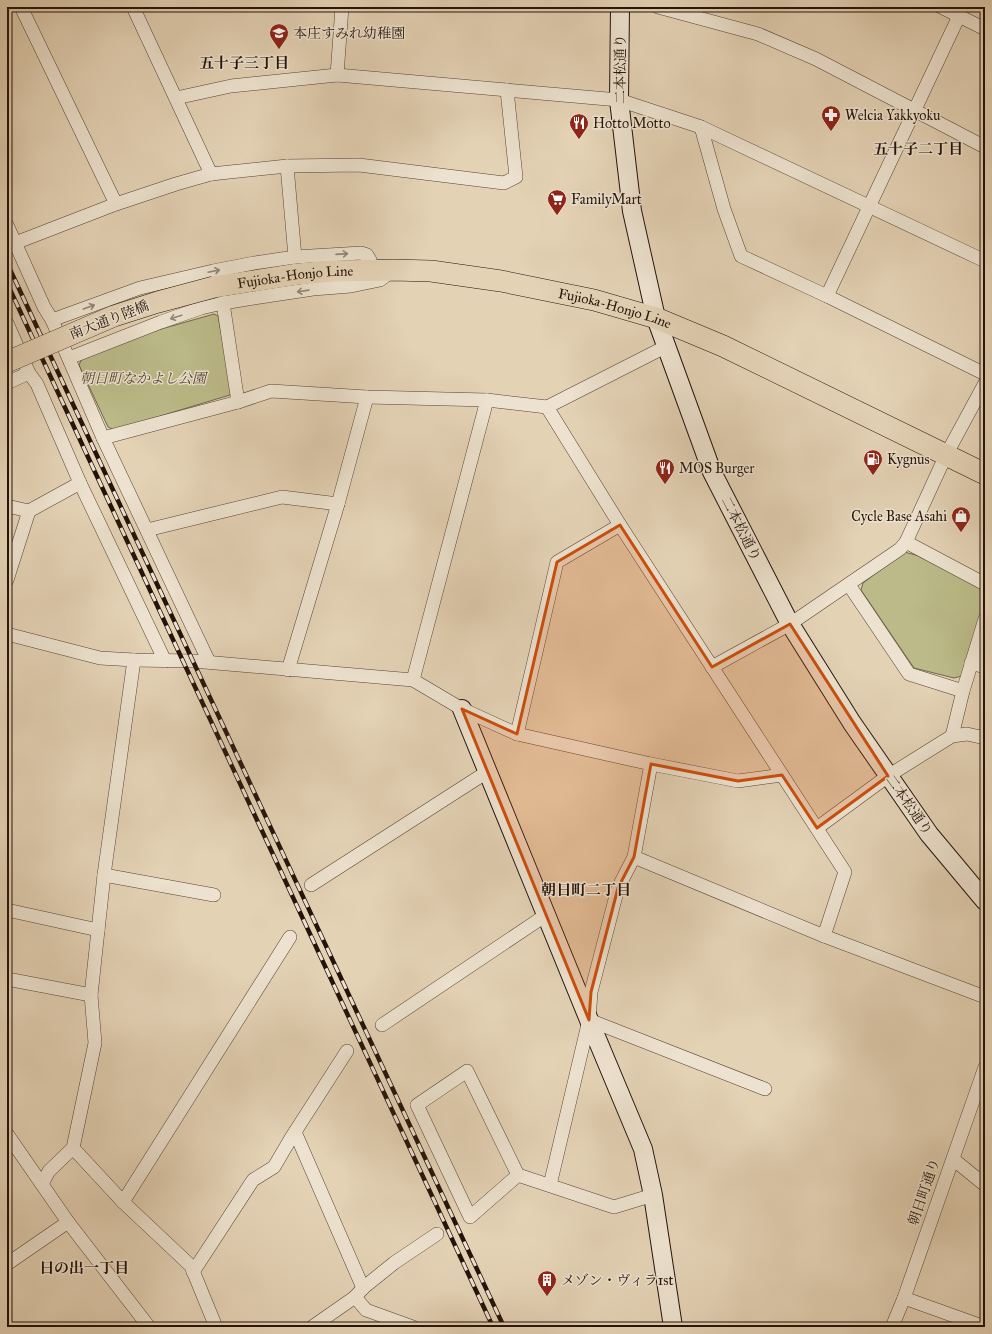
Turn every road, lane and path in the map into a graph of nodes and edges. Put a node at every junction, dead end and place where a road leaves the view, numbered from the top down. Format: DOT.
graph roads {
  1 [pos="21,7"];
  2 [pos="133,7"];
  3 [pos="342,7"];
  4 [pos="620,7"];
  5 [pos="658,7"];
  6 [pos="941,7"];
  7 [pos="959,16"];
  8 [pos="985,29"];
  9 [pos="337,75"];
  10 [pos="507,90"];
  11 [pos="176,98"];
  12 [pos="619,100"];
  13 [pos="915,110"];
  14 [pos="701,127"];
  15 [pos="985,147"];
  16 [pos="287,166"];
  17 [pos="211,174"];
  18 [pos="116,204"];
  19 [pos="868,206"];
  20 [pos="7,225"];
  21 [pos="15,243"];
  22 [pos="295,257"];
  23 [pos="985,261"];
  24 [pos="372,270"];
  25 [pos="393,270"];
  26 [pos="218,295"];
  27 [pos="827,296"];
  28 [pos="656,318"];
  29 [pos="52,320"];
  30 [pos="7,323"];
  31 [pos="10,338"];
  32 [pos="667,346"];
  33 [pos="69,358"];
  34 [pos="7,362"];
  35 [pos="29,373"];
  36 [pos="985,374"];
  37 [pos="7,383"];
  38 [pos="985,383"];
  39 [pos="367,397"];
  40 [pos="487,400"];
  41 [pos="238,402"];
  42 [pos="547,406"];
  43 [pos="104,438"];
  44 [pos="946,455"];
  45 [pos="985,474"];
  46 [pos="80,483"];
  47 [pos="338,504"];
  48 [pos="7,506"];
  49 [pos="28,511"];
  50 [pos="620,525"];
  51 [pos="147,530"];
  52 [pos="906,542"];
  53 [pos="7,580"];
  54 [pos="985,584"];
  55 [pos="849,585"];
  56 [pos="985,619"];
  57 [pos="790,624"];
  58 [pos="7,634"];
  59 [pos="134,660"];
  60 [pos="165,661"];
  61 [pos="210,662"];
  62 [pos="972,663"];
  63 [pos="712,667"];
  64 [pos="985,667"];
  65 [pos="288,670"];
  66 [pos="413,680"];
  67 [pos="963,691"];
  68 [pos="462,709"];
  69 [pos="518,734"];
  70 [pos="952,736"];
  71 [pos="985,738"];
  72 [pos="651,764"];
  73 [pos="487,772"];
  74 [pos="782,775"];
  75 [pos="888,776"];
  76 [pos="817,828"];
  77 [pos="634,857"];
  78 [pos="104,875"];
  79 [pos="311,885"];
  80 [pos="214,894"];
  81 [pos="985,900"];
  82 [pos="7,910"];
  83 [pos="546,915"];
  84 [pos="98,930"];
  85 [pos="824,936"];
  86 [pos="290,937"];
  87 [pos="7,979"];
  88 [pos="92,995"];
  89 [pos="985,997"];
  90 [pos="589,1020"];
  91 [pos="382,1025"];
  92 [pos="347,1051"];
  93 [pos="985,1067"];
  94 [pos="765,1089"];
  95 [pos="295,1132"];
  96 [pos="7,1134"];
  97 [pos="73,1148"];
  98 [pos="953,1159"];
  99 [pos="518,1175"];
  100 [pos="42,1184"];
  101 [pos="550,1185"];
  102 [pos="985,1185"];
  103 [pos="653,1195"];
  104 [pos="123,1202"];
  105 [pos="68,1222"];
  106 [pos="437,1234"];
  107 [pos="7,1264"];
  108 [pos="193,1272"];
  109 [pos="359,1293"];
  110 [pos="904,1298"];
  111 [pos="150,1327"];
  112 [pos="216,1327"];
  113 [pos="312,1327"];
  114 [pos="413,1327"];
  115 [pos="673,1327"];
  116 [pos="892,1327"];
  117 [pos="985,1327"];
  1 -- 18 [label="street"];
  2 -- 11 [label="street"];
  3 -- 9 [label="street"];
  4 -- 12 [label="street, 二本松通り"];
  5 -- 13 [label="street"];
  6 -- 7 [label="street"];
  7 -- 8 [label="street"];
  7 -- 13 [label="street"];
  9 -- 10 [label="street"];
  9 -- 11 [label="street"];
  10 -- 12 [label="street"];
  10 -- 16 [label="street"];
  11 -- 17 [label="street"];
  12 -- 14 [label="street"];
  12 -- 28 [label="street, 二本松通り"];
  13 -- 15 [label="street"];
  13 -- 19 [label="street"];
  14 -- 19 [label="street"];
  14 -- 27 [label="street"];
  16 -- 17 [label="street"];
  16 -- 22 [label="street"];
  17 -- 18 [label="street"];
  18 -- 21 [label="street"];
  19 -- 23 [label="street"];
  19 -- 27 [label="street"];
  20 -- 21 [label="street"];
  21 -- 29 [label="street"];
  22 -- 24 [label="street, one-way"];
  29 -- 22 [label="street, one-way"];
  24 -- 25 [label="main road, Fujioka-Honjo Line"];
  24 -- 26 [label="main road, Fujioka-Honjo Line"];
  25 -- 26 [label="street, one-way"];
  25 -- 28 [label="main road, Fujioka-Honjo Line"];
  26 -- 33 [label="street, one-way"];
  26 -- 34 [label="main road, 南大通り陸橋, bridge"];
  26 -- 41 [label="street"];
  27 -- 36 [label="street"];
  28 -- 32 [label="street, 二本松通り"];
  28 -- 44 [label="main road, Fujioka-Honjo Line"];
  29 -- 33 [label="street"];
  30 -- 31 [label="street"];
  31 -- 35 [label="street"];
  32 -- 42 [label="street"];
  32 -- 57 [label="street, 二本松通り"];
  33 -- 43 [label="street"];
  35 -- 37 [label="street"];
  35 -- 46 [label="street"];
  38 -- 44 [label="street"];
  39 -- 40 [label="street"];
  39 -- 41 [label="street"];
  39 -- 47 [label="street"];
  40 -- 42 [label="street"];
  40 -- 66 [label="street"];
  41 -- 43 [label="street"];
  42 -- 50 [label="street"];
  43 -- 51 [label="street"];
  44 -- 45 [label="main road, Fujioka-Honjo Line"];
  44 -- 52 [label="street"];
  46 -- 49 [label="street"];
  46 -- 60 [label="street"];
  47 -- 51 [label="street"];
  47 -- 65 [label="street"];
  48 -- 49 [label="street"];
  49 -- 53 [label="street"];
  50 -- 63 [label="street"];
  50 -- 69 [label="street"];
  51 -- 61 [label="street"];
  52 -- 54 [label="street"];
  52 -- 55 [label="street"];
  55 -- 57 [label="street"];
  55 -- 67 [label="street"];
  56 -- 62 [label="street"];
  57 -- 63 [label="street"];
  57 -- 75 [label="street, 二本松通り"];
  58 -- 59 [label="street"];
  59 -- 60 [label="street"];
  59 -- 78 [label="street"];
  60 -- 61 [label="street"];
  61 -- 65 [label="street"];
  62 -- 64 [label="street"];
  62 -- 67 [label="street"];
  63 -- 74 [label="street"];
  65 -- 66 [label="street"];
  66 -- 68 [label="street"];
  67 -- 70 [label="street"];
  68 -- 69 [label="street"];
  68 -- 73 [label="street"];
  69 -- 72 [label="street"];
  70 -- 71 [label="street"];
  70 -- 75 [label="street"];
  72 -- 74 [label="street"];
  72 -- 77 [label="street"];
  73 -- 79 [label="street"];
  73 -- 83 [label="street"];
  74 -- 76 [label="street"];
  75 -- 76 [label="street"];
  75 -- 81 [label="street, 二本松通り"];
  76 -- 85 [label="street"];
  77 -- 85 [label="street"];
  77 -- 90 [label="street"];
  78 -- 80 [label="street"];
  78 -- 84 [label="street"];
  82 -- 84 [label="street"];
  83 -- 90 [label="street"];
  83 -- 91 [label="street"];
  84 -- 88 [label="street"];
  85 -- 89 [label="street"];
  86 -- 104 [label="street"];
  87 -- 88 [label="street"];
  88 -- 97 [label="street"];
  90 -- 94 [label="street"];
  90 -- 101 [label="street"];
  90 -- 103 [label="street"];
  92 -- 95 [label="street"];
  93 -- 98 [label="street, 朝日町通り"];
  95 -- 108 [label="street"];
  95 -- 109 [label="street"];
  96 -- 100 [label="street"];
  97 -- 100 [label="street"];
  97 -- 104 [label="street"];
  98 -- 102 [label="street"];
  98 -- 110 [label="street, 朝日町通り"];
  99 -- 99 [label="street"];
  99 -- 101 [label="street"];
  100 -- 105 [label="street"];
  101 -- 103 [label="street"];
  103 -- 115 [label="street"];
  104 -- 108 [label="street"];
  105 -- 107 [label="street"];
  105 -- 111 [label="street"];
  106 -- 109 [label="street"];
  108 -- 112 [label="street"];
  109 -- 113 [label="street"];
  109 -- 114 [label="street"];
  110 -- 116 [label="street, 朝日町通り"];
  110 -- 117 [label="street"];
}
